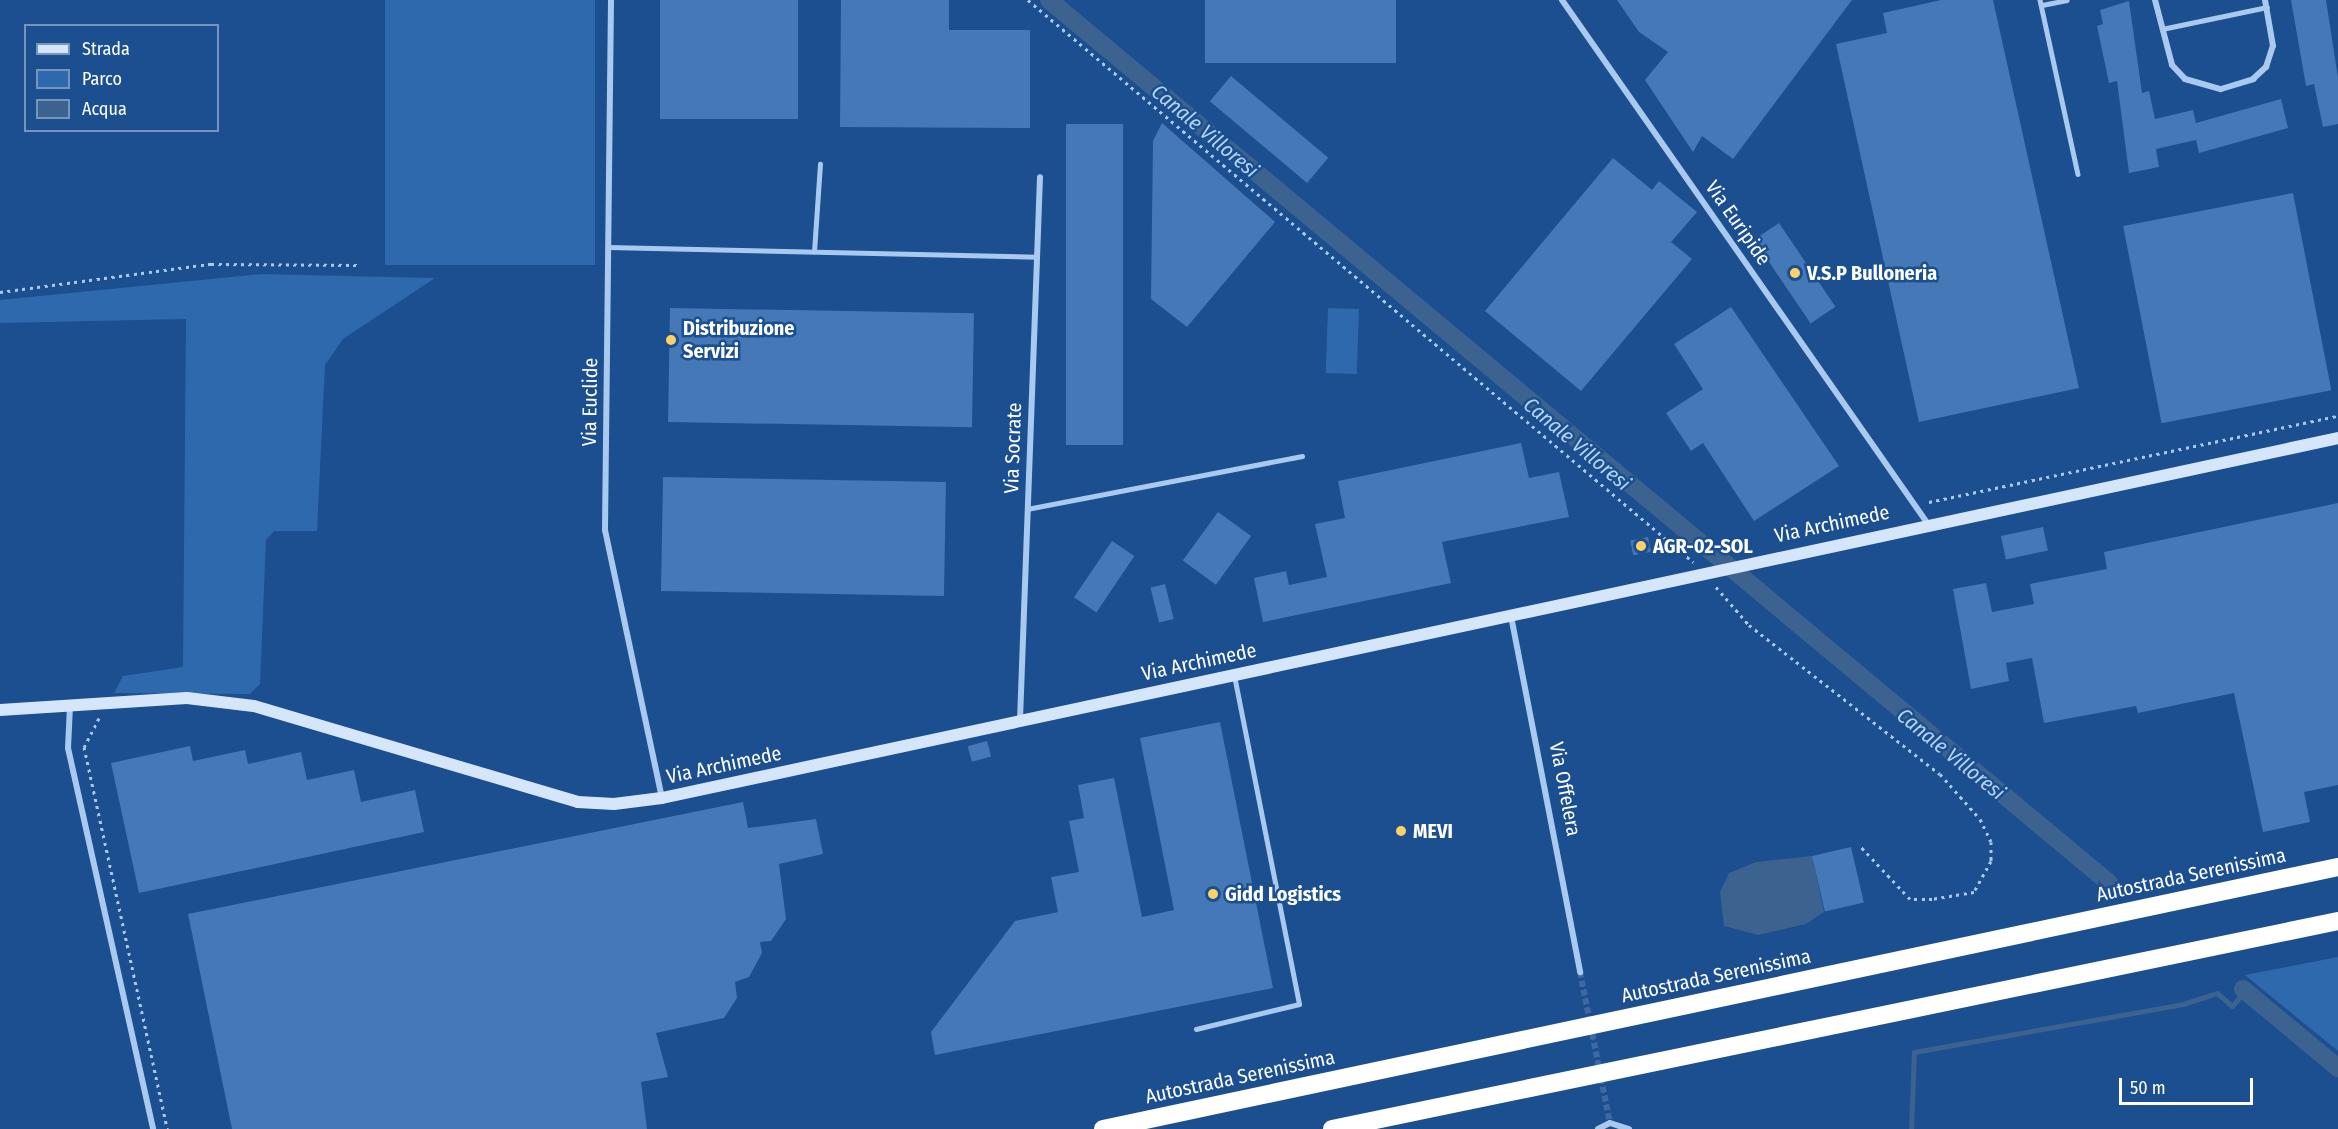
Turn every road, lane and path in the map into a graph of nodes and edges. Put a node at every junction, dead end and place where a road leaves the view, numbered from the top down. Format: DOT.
graph roads {
  1 [pos="611,0"];
  2 [pos="1028,0"];
  3 [pos="1562,0"];
  4 [pos="2067,0"];
  5 [pos="2156,0"];
  6 [pos="2041,3"];
  7 [pos="2266,3"];
  8 [pos="2162,29"];
  9 [pos="820,164"];
  10 [pos="2078,174"];
  11 [pos="1040,177"];
  12 [pos="608,247"];
  13 [pos="814,252"];
  14 [pos="1037,257"];
  15 [pos="360,265"];
  16 [pos="0,292"];
  17 [pos="2338,416"];
  18 [pos="2338,438"];
  19 [pos="1302,456"];
  20 [pos="1929,502"];
  21 [pos="1027,509"];
  22 [pos="1928,524"];
  23 [pos="1709,570"];
  24 [pos="1511,614"];
  25 [pos="1233,674"];
  26 [pos="106,704"];
  27 [pos="70,706"];
  28 [pos="0,710"];
  29 [pos="1020,720"];
  30 [pos="662,798"];
  31 [pos="1861,847"];
  32 [pos="2338,867"];
  33 [pos="2338,921"];
  34 [pos="1580,972"];
  35 [pos="1196,1029"];
  36 [pos="153,1129"];
  37 [pos="167,1129"];
  38 [pos="1102,1129"];
  39 [pos="1332,1129"];
  40 [pos="1598,1129"];
  41 [pos="1629,1129"];
  1 -- 12 [label="street, Via Euclide"];
  2 -- 23 [label="path"];
  3 -- 22 [label="street, Via Euripide"];
  4 -- 6 [label="lane"];
  5 -- 8 [label="street"];
  6 -- 10 [label="lane"];
  7 -- 8 [label="lane"];
  7 -- 8 [label="street"];
  9 -- 13 [label="lane"];
  11 -- 14 [label="street, Via Socrate"];
  12 -- 13 [label="lane"];
  12 -- 30 [label="street, Via Euclide"];
  13 -- 14 [label="lane"];
  14 -- 21 [label="street, Via Socrate"];
  15 -- 16 [label="path"];
  17 -- 20 [label="path"];
  18 -- 22 [label="street, Via Archimede"];
  19 -- 21 [label="lane"];
  21 -- 29 [label="street, Via Socrate"];
  22 -- 23 [label="street, Via Archimede"];
  23 -- 24 [label="street, Via Archimede"];
  23 -- 31 [label="path"];
  24 -- 25 [label="street, Via Archimede"];
  24 -- 34 [label="street, Via Offelera"];
  25 -- 29 [label="street, Via Archimede"];
  25 -- 35 [label="lane"];
  26 -- 27 [label="street, Via Archimede"];
  26 -- 30 [label="street, Via Archimede"];
  26 -- 37 [label="path"];
  27 -- 28 [label="street"];
  27 -- 36 [label="street"];
  29 -- 30 [label="street, Via Archimede"];
  32 -- 38 [label="highway, Autostrada Serenissima"];
  33 -- 39 [label="highway"];
  40 -- 41 [label="street"];
}
